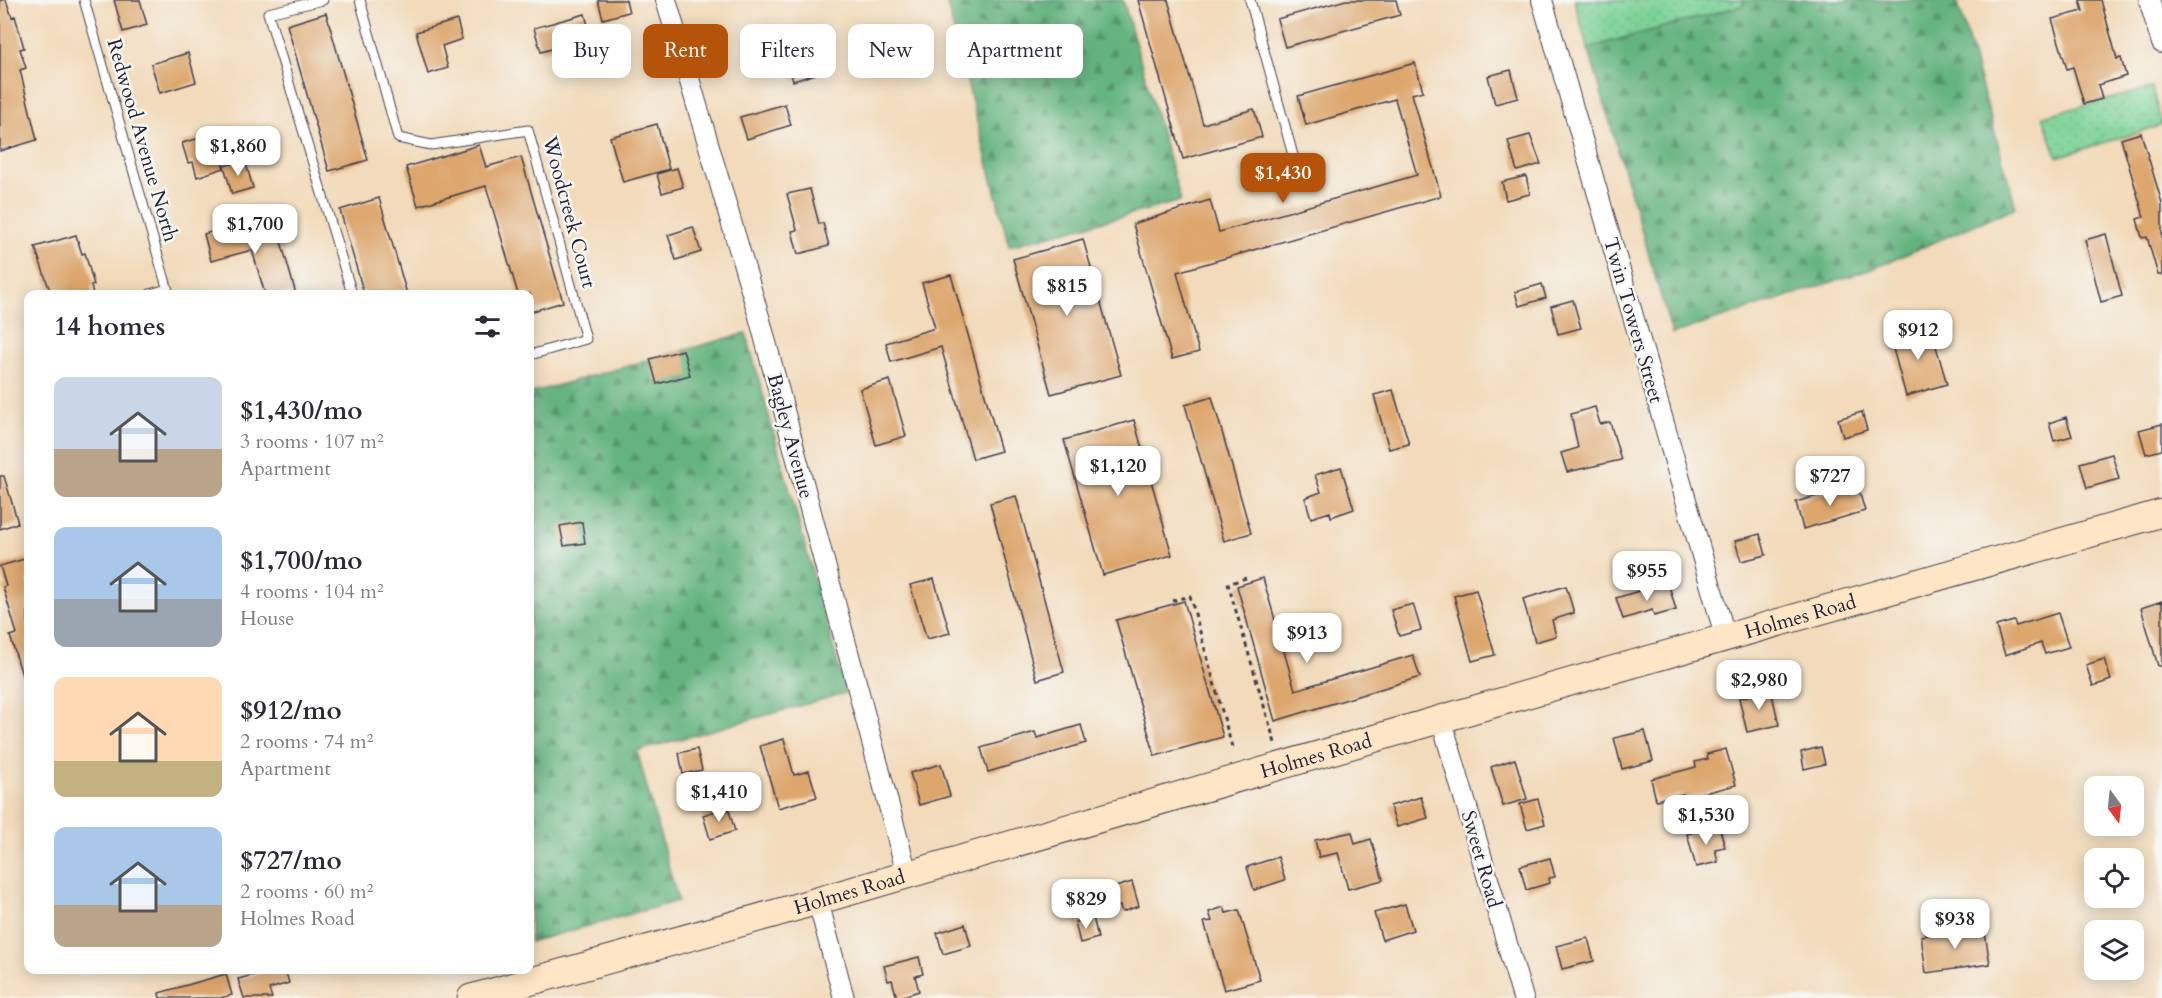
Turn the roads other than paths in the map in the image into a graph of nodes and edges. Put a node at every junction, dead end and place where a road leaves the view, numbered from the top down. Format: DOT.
graph roads {
  1 [pos="84,0"];
  2 [pos="323,0"];
  3 [pos="360,0"];
  4 [pos="666,0"];
  5 [pos="1250,0"];
  6 [pos="1542,0"];
  7 [pos="2150,0"];
  8 [pos="2162,43"];
  9 [pos="1296,166"];
  10 [pos="167,290"];
  11 [pos="351,290"];
  12 [pos="534,354"];
  13 [pos="2162,513"];
  14 [pos="1726,639"];
  15 [pos="1441,719"];
  16 [pos="907,874"];
  17 [pos="818,901"];
  18 [pos="471,998"];
  19 [pos="844,998"];
  20 [pos="1523,998"];
  1 -- 10 [label="lane, Redwood Avenue North"];
  2 -- 11 [label="lane"];
  3 -- 12 [label="lane, Woodcreek Court"];
  4 -- 16 [label="street, Bagley Avenue"];
  5 -- 9 [label="lane"];
  6 -- 14 [label="street, Twin Towers Street"];
  7 -- 8 [label="street"];
  13 -- 14 [label="main road, Holmes Road"];
  14 -- 15 [label="main road, Holmes Road"];
  15 -- 16 [label="main road, Holmes Road"];
  15 -- 20 [label="street, Sweet Road"];
  16 -- 17 [label="main road, Holmes Road"];
  17 -- 18 [label="main road, Holmes Road"];
  17 -- 19 [label="street"];
}
